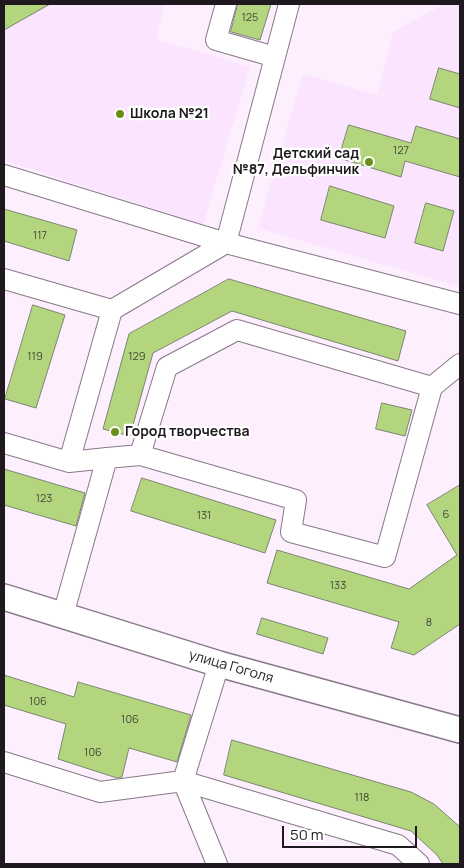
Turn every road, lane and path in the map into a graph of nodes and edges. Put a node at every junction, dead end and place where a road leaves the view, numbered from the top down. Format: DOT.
graph roads {
  1 [pos="226,4"];
  2 [pos="289,4"];
  3 [pos="275,57"];
  4 [pos="4,175"];
  5 [pos="226,243"];
  6 [pos="4,278"];
  7 [pos="460,304"];
  8 [pos="112,310"];
  9 [pos="460,364"];
  10 [pos="432,387"];
  11 [pos="4,443"];
  12 [pos="140,454"];
  13 [pos="107,458"];
  14 [pos="68,462"];
  15 [pos="4,596"];
  16 [pos="63,615"];
  17 [pos="220,664"];
  18 [pos="460,730"];
  19 [pos="4,762"];
  20 [pos="183,781"];
  21 [pos="217,864"];
  22 [pos="418,864"];
  1 -- 3 [label="lane"];
  2 -- 3 [label="lane"];
  3 -- 5 [label="lane"];
  4 -- 5 [label="lane"];
  5 -- 7 [label="lane"];
  5 -- 8 [label="lane"];
  6 -- 8 [label="lane"];
  8 -- 14 [label="lane"];
  9 -- 10 [label="lane"];
  10 -- 12 [label="lane"];
  10 -- 12 [label="lane"];
  11 -- 14 [label="lane"];
  12 -- 13 [label="lane"];
  13 -- 14 [label="lane"];
  13 -- 16 [label="lane"];
  15 -- 16 [label="main road, улица Гоголя"];
  16 -- 17 [label="main road, улица Гоголя"];
  17 -- 18 [label="main road, улица Гоголя"];
  17 -- 20 [label="lane"];
  19 -- 20 [label="lane"];
  20 -- 21 [label="lane"];
  20 -- 22 [label="lane"];
}
